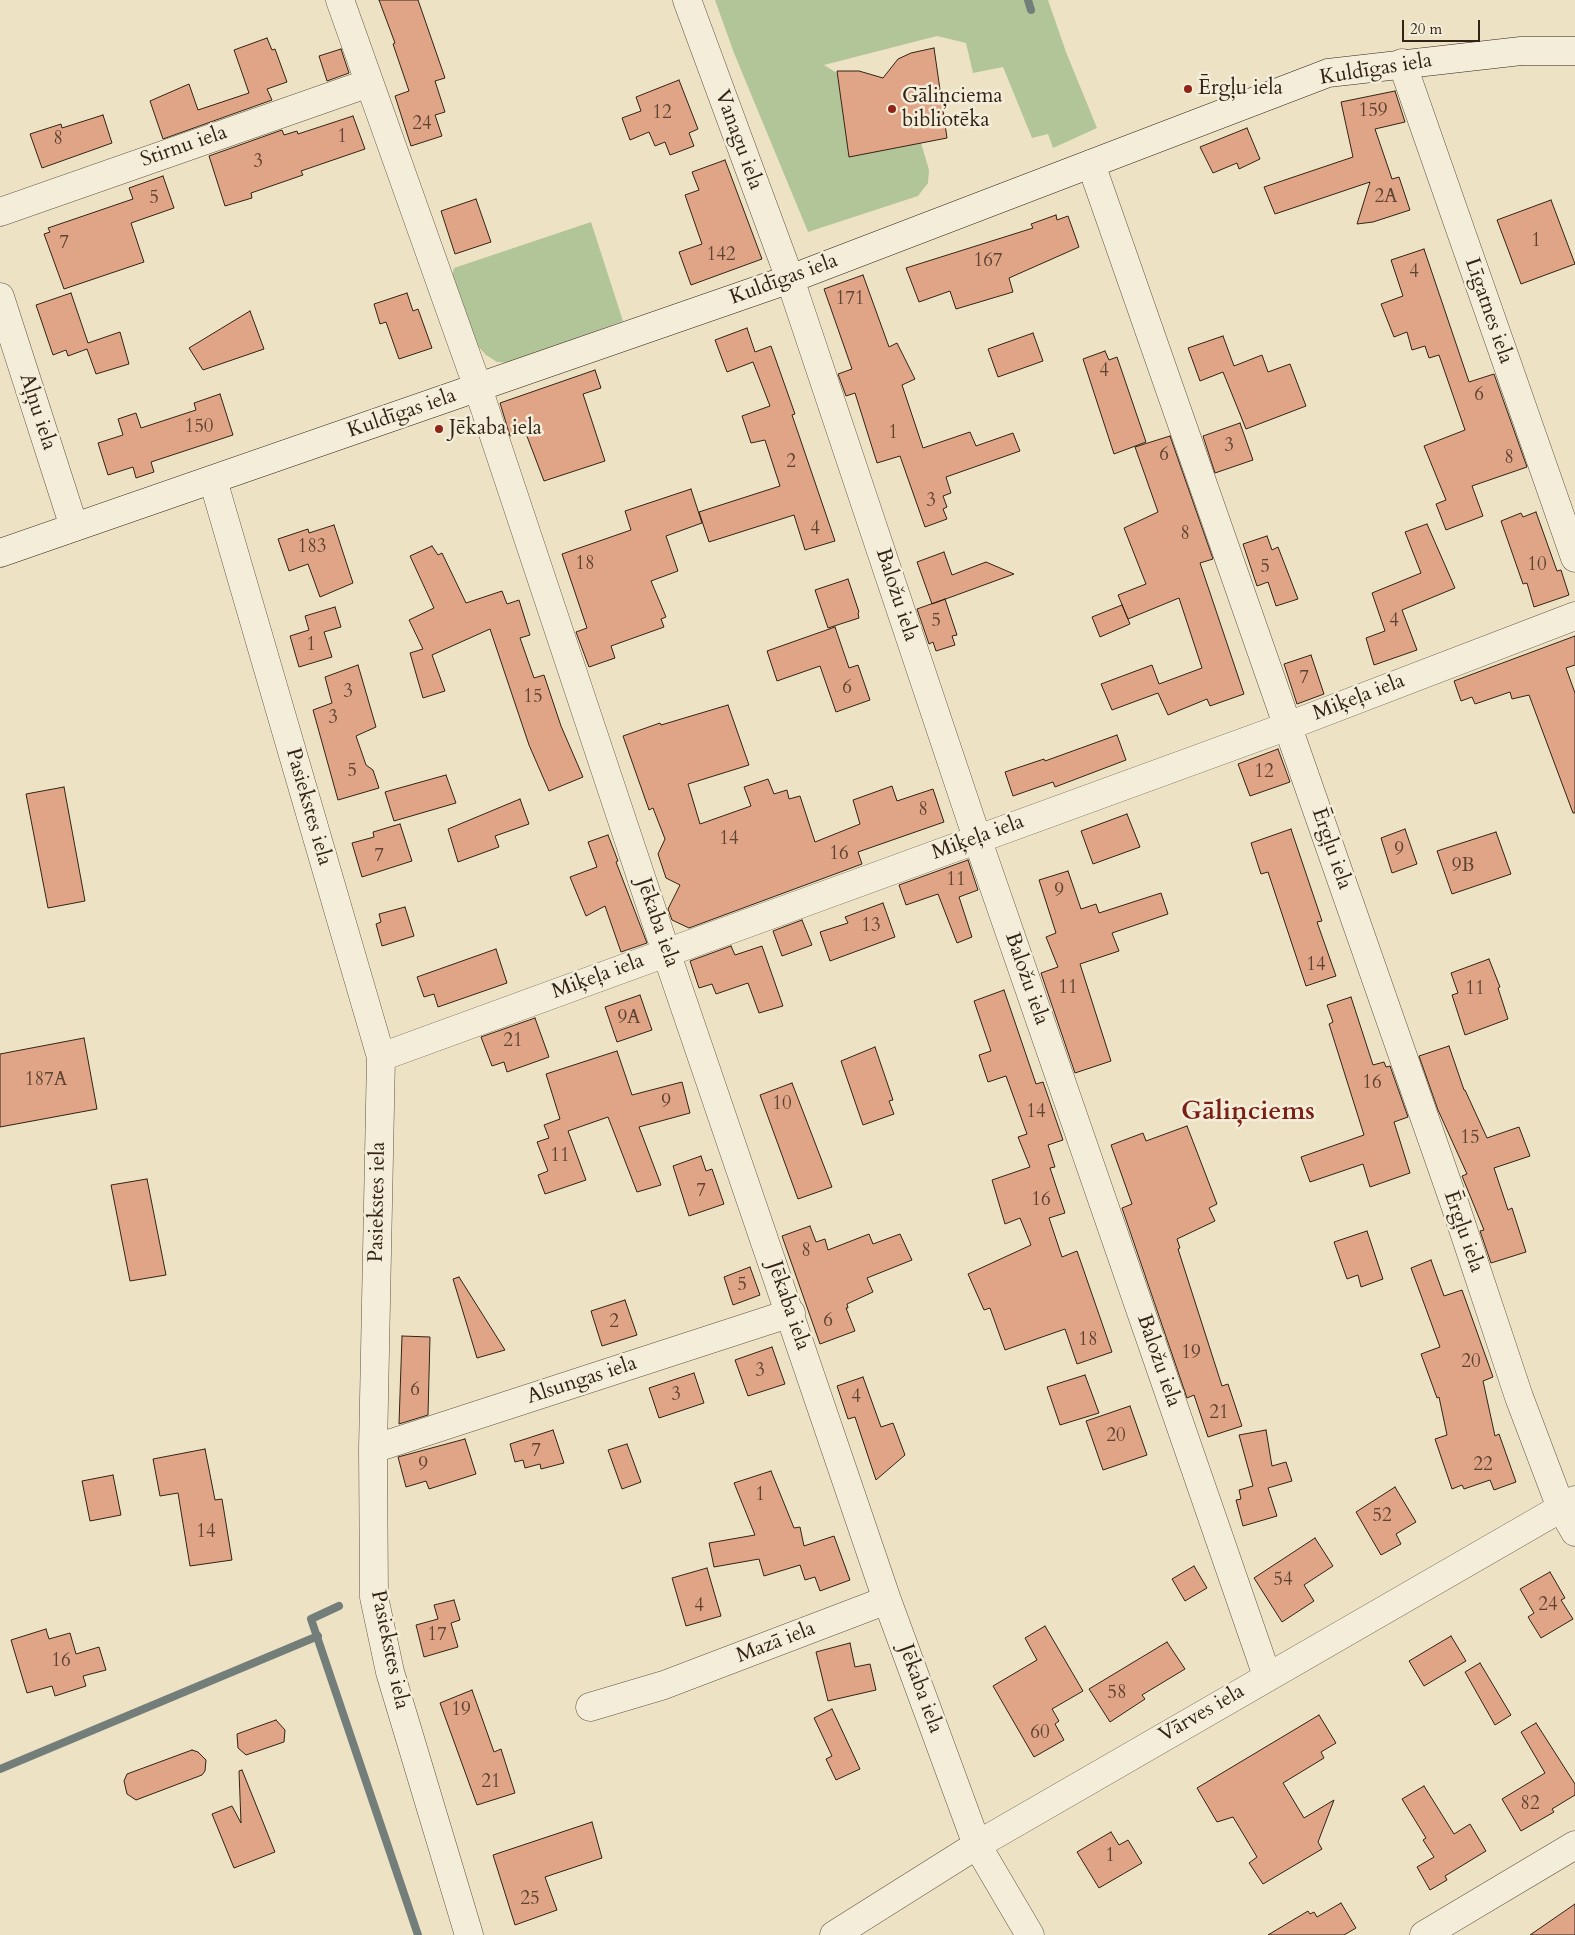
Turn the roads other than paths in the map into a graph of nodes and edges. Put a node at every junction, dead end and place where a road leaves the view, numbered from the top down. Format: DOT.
graph roads {
  1 [pos="340,0"];
  2 [pos="686,0"];
  3 [pos="1575,51"];
  4 [pos="1402,63"];
  5 [pos="369,83"];
  6 [pos="1091,164"];
  7 [pos="0,212"];
  8 [pos="790,279"];
  9 [pos="0,297"];
  10 [pos="478,388"];
  11 [pos="213,480"];
  12 [pos="74,527"];
  13 [pos="0,553"];
  14 [pos="1575,558"];
  15 [pos="1575,616"];
  16 [pos="1288,726"];
  17 [pos="977,838"];
  18 [pos="666,952"];
  19 [pos="381,1057"];
  20 [pos="791,1313"];
  21 [pos="373,1449"];
  22 [pos="1568,1504"];
  23 [pos="1575,1532"];
  24 [pos="887,1600"];
  25 [pos="1267,1676"];
  26 [pos="590,1707"];
  27 [pos="977,1845"];
  28 [pos="1575,1845"];
  29 [pos="469,1935"];
  30 [pos="834,1935"];
  31 [pos="1030,1935"];
  32 [pos="1424,1935"];
  1 -- 5 [label="street, Jēkaba iela"];
  2 -- 8 [label="street, Vanagu iela"];
  3 -- 4 [label="street, Kuldīgas iela"];
  4 -- 6 [label="street, Kuldīgas iela"];
  4 -- 14 [label="street, Līgatnes iela"];
  5 -- 7 [label="street, Stirnu iela"];
  5 -- 10 [label="street, Jēkaba iela"];
  6 -- 8 [label="street, Kuldīgas iela"];
  6 -- 16 [label="street, Ērgļu iela"];
  8 -- 10 [label="street, Kuldīgas iela"];
  8 -- 17 [label="street, Baložu iela"];
  9 -- 12 [label="street, Aļņu iela"];
  10 -- 11 [label="street, Kuldīgas iela"];
  10 -- 18 [label="street, Jēkaba iela"];
  11 -- 12 [label="street, Kuldīgas iela"];
  11 -- 19 [label="street, Pasiekstes iela"];
  12 -- 13 [label="street, Kuldīgas iela"];
  15 -- 16 [label="street, Miķeļa iela"];
  16 -- 17 [label="street, Miķeļa iela"];
  16 -- 22 [label="street, Ērgļu iela"];
  17 -- 18 [label="street, Miķeļa iela"];
  17 -- 25 [label="street, Baložu iela"];
  18 -- 19 [label="street, Miķeļa iela"];
  18 -- 20 [label="street, Jēkaba iela"];
  19 -- 21 [label="street, Pasiekstes iela"];
  20 -- 21 [label="street, Alsungas iela"];
  20 -- 24 [label="street, Jēkaba iela"];
  21 -- 29 [label="street, Pasiekstes iela"];
  22 -- 23 [label="street, Ērgļu iela"];
  22 -- 25 [label="street, Vārves iela"];
  24 -- 26 [label="street, Mazā iela"];
  24 -- 27 [label="street, Jēkaba iela"];
  25 -- 27 [label="street, Vārves iela"];
  27 -- 30 [label="street, Vārves iela"];
  27 -- 31 [label="street, Jēkaba iela"];
  28 -- 32 [label="street"];
}
